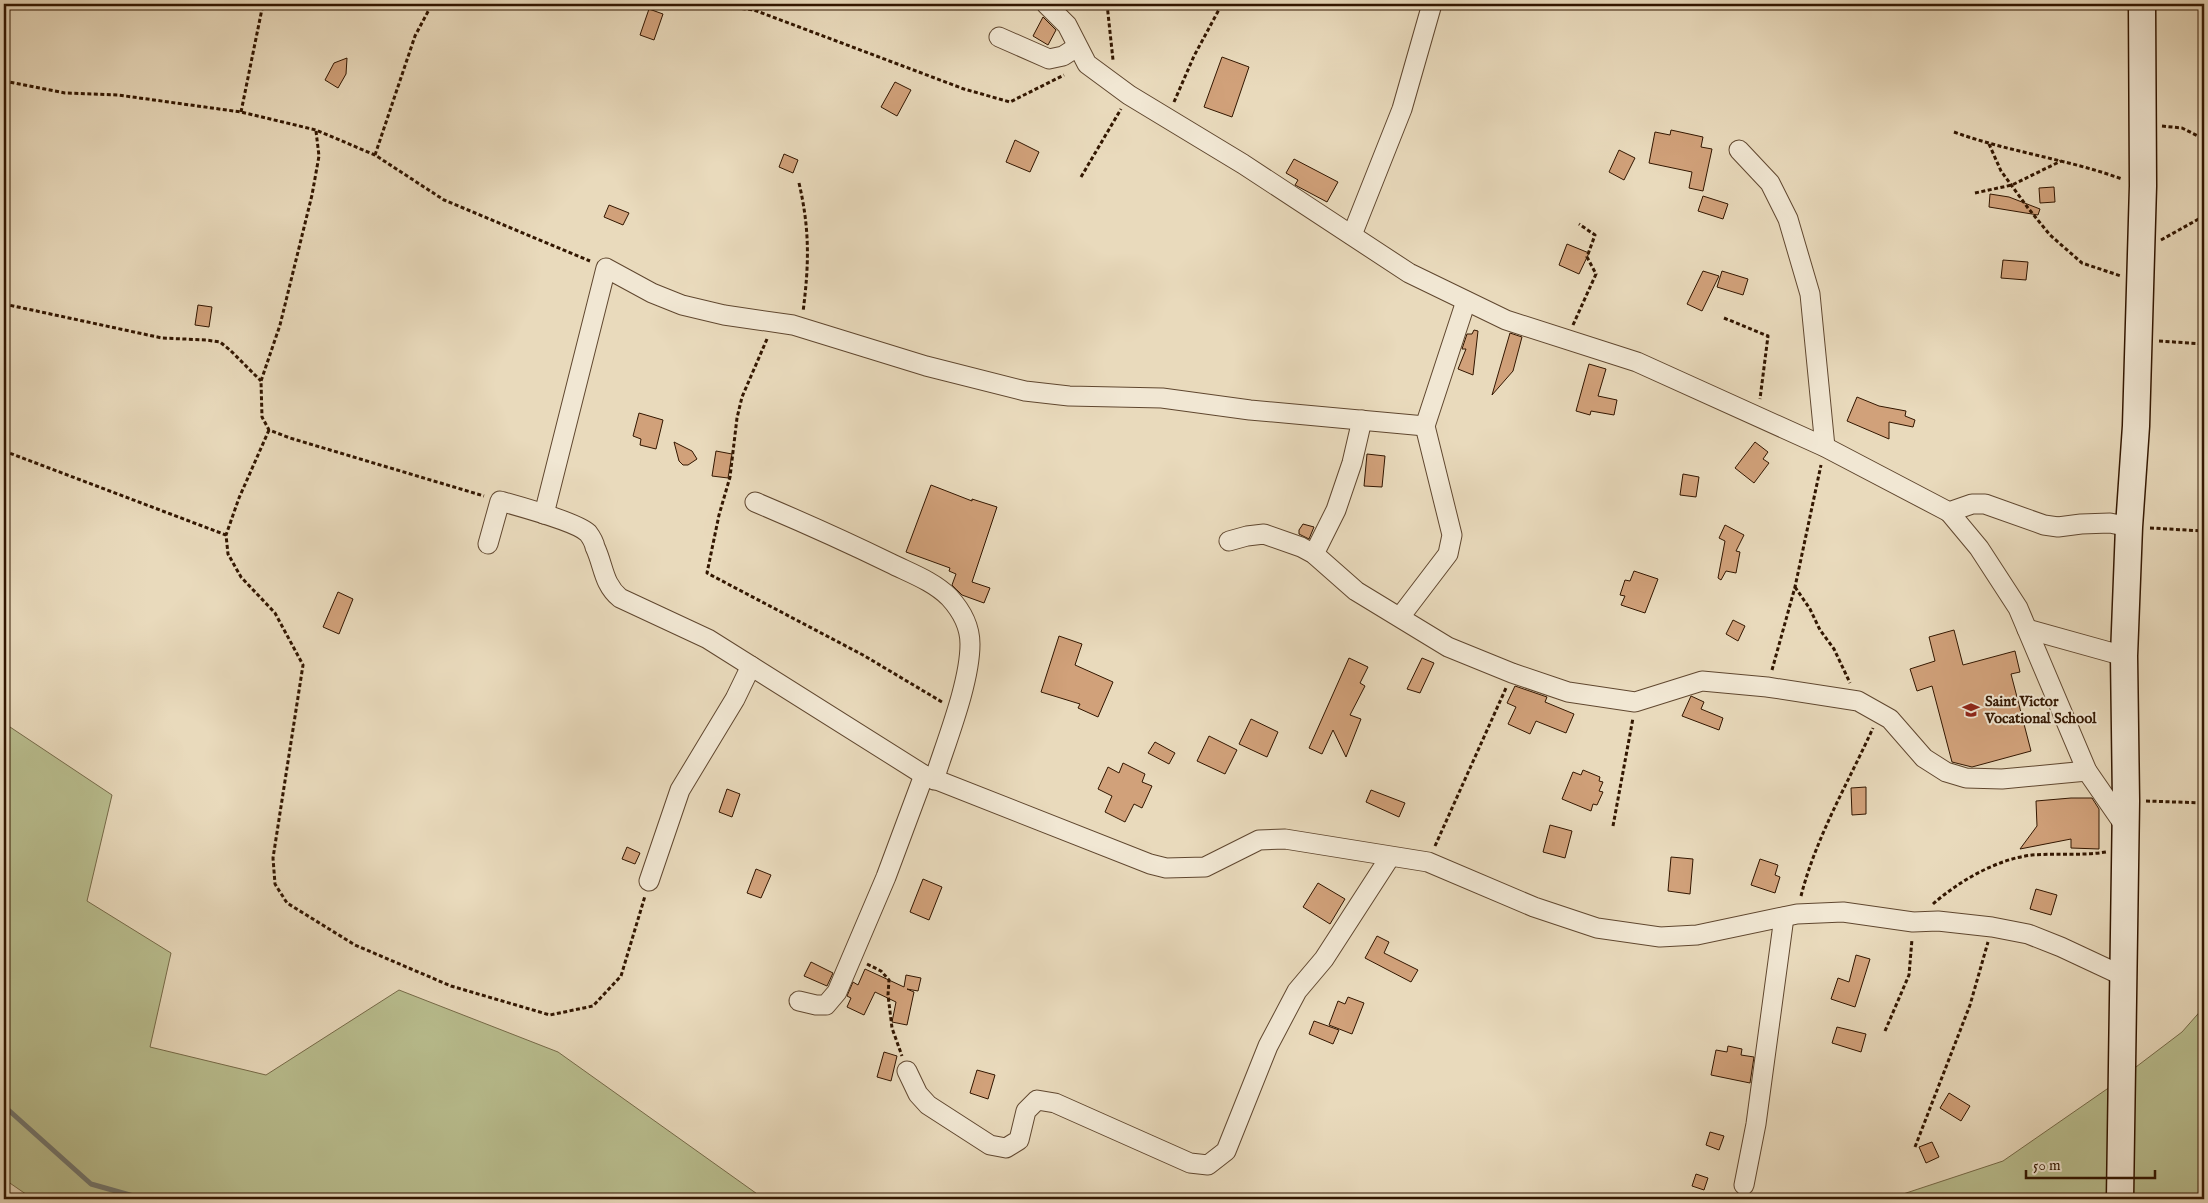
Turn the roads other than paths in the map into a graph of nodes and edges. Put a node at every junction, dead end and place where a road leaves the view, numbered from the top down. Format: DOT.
graph roads {
  1 [pos="1046,4"];
  2 [pos="1432,4"];
  3 [pos="2142,4"];
  4 [pos="999,36"];
  5 [pos="1077,47"];
  6 [pos="1739,150"];
  7 [pos="1352,235"];
  8 [pos="1466,301"];
  9 [pos="1362,420"];
  10 [pos="1425,426"];
  11 [pos="1825,447"];
  12 [pos="755,502"];
  13 [pos="1949,512"];
  14 [pos="544,514"];
  15 [pos="2129,527"];
  16 [pos="1230,540"];
  17 [pos="488,544"];
  18 [pos="1314,554"];
  19 [pos="1400,617"];
  20 [pos="2027,629"];
  21 [pos="2124,656"];
  22 [pos="751,666"];
  23 [pos="2087,771"];
  24 [pos="929,777"];
  25 [pos="2125,825"];
  26 [pos="1390,857"];
  27 [pos="649,881"];
  28 [pos="1790,916"];
  29 [pos="2123,976"];
  30 [pos="799,1001"];
  31 [pos="907,1071"];
  32 [pos="1744,1185"];
  33 [pos="2120,1199"];
  1 -- 5 [label="street"];
  2 -- 7 [label="street"];
  3 -- 15 [label="main road"];
  4 -- 5 [label="street"];
  5 -- 7 [label="street"];
  6 -- 11 [label="street"];
  7 -- 8 [label="street"];
  8 -- 10 [label="street"];
  8 -- 11 [label="street"];
  9 -- 10 [label="street"];
  9 -- 14 [label="street"];
  9 -- 18 [label="street"];
  10 -- 19 [label="street"];
  11 -- 13 [label="street"];
  12 -- 24 [label="street"];
  13 -- 15 [label="street"];
  13 -- 20 [label="street"];
  14 -- 17 [label="street"];
  14 -- 22 [label="street"];
  15 -- 21 [label="main road"];
  16 -- 18 [label="street"];
  18 -- 19 [label="street"];
  19 -- 23 [label="street"];
  20 -- 21 [label="street"];
  20 -- 23 [label="street"];
  21 -- 25 [label="main road"];
  22 -- 24 [label="street"];
  22 -- 27 [label="street"];
  23 -- 25 [label="street"];
  24 -- 26 [label="street"];
  24 -- 30 [label="street"];
  25 -- 29 [label="main road"];
  26 -- 28 [label="street"];
  26 -- 31 [label="street"];
  28 -- 29 [label="street"];
  28 -- 32 [label="street"];
  29 -- 33 [label="main road"];
}
